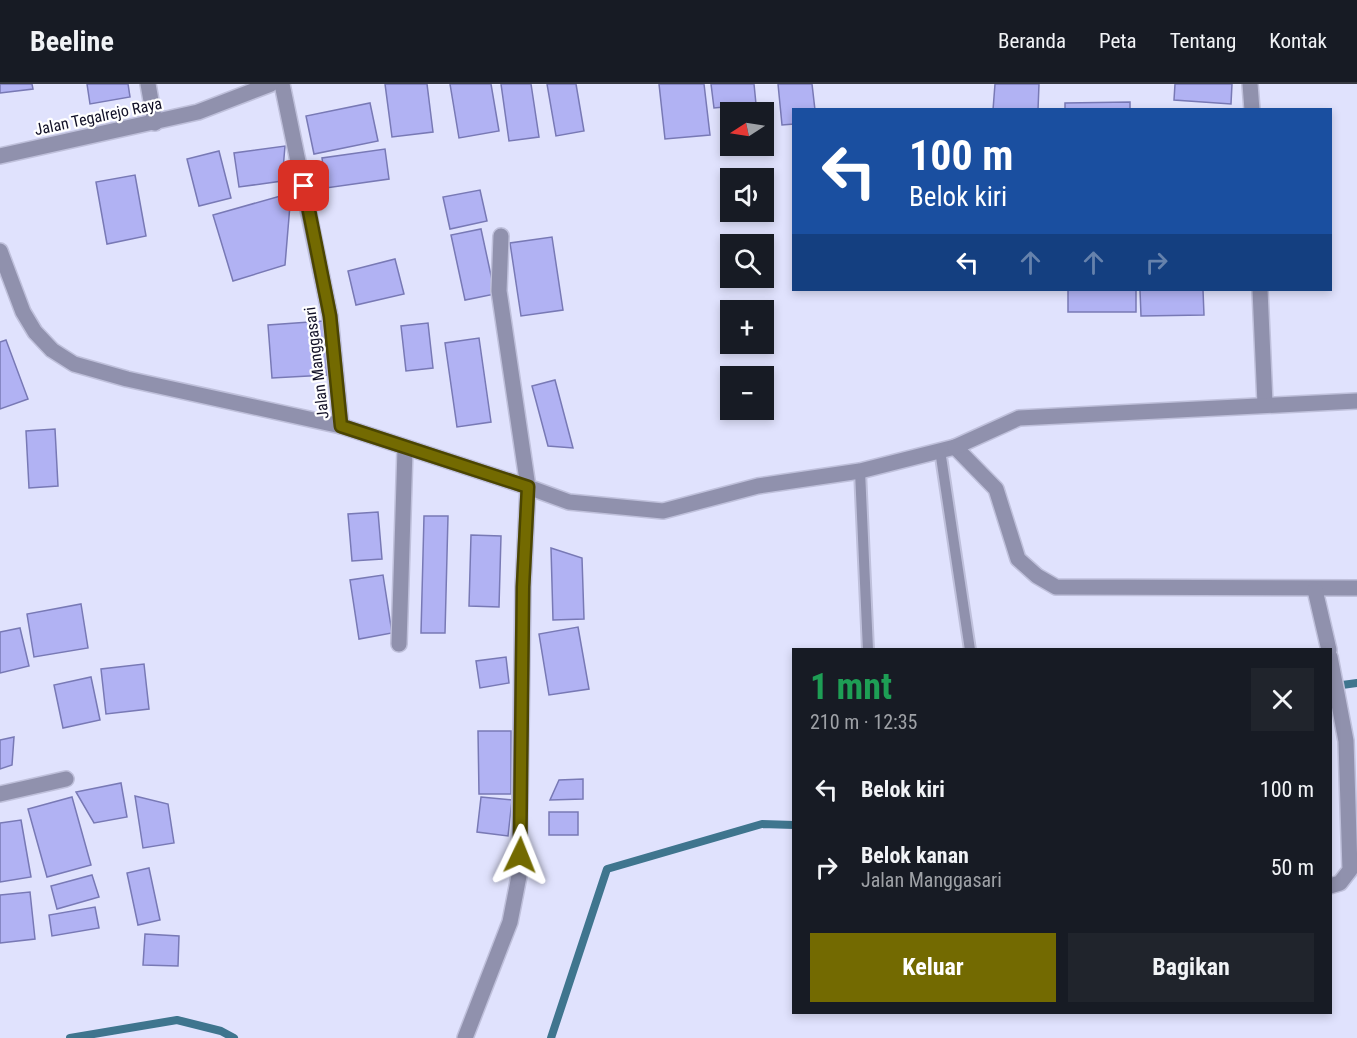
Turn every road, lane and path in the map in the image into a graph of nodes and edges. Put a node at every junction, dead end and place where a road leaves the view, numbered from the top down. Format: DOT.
graph roads {
  1 [pos="148,84"];
  2 [pos="271,84"];
  3 [pos="282,84"];
  4 [pos="1250,84"];
  5 [pos="1252,108"];
  6 [pos="155,123"];
  7 [pos="0,156"];
  8 [pos="501,236"];
  9 [pos="0,251"];
  10 [pos="1260,291"];
  11 [pos="1357,401"];
  12 [pos="1266,404"];
  13 [pos="341,426"];
  14 [pos="948,448"];
  15 [pos="405,449"];
  16 [pos="860,471"];
  17 [pos="528,487"];
  18 [pos="1357,588"];
  19 [pos="1315,590"];
  20 [pos="399,644"];
  21 [pos="868,648"];
  22 [pos="970,648"];
  23 [pos="1328,648"];
  24 [pos="1332,668"];
  25 [pos="1352,741"];
  26 [pos="66,779"];
  27 [pos="0,794"];
  28 [pos="1332,885"];
  29 [pos="465,1038"];
  1 -- 6 [label="street"];
  2 -- 6 [label="street, Jalan Tegalrejo Raya"];
  3 -- 13 [label="street, Jalan Manggasari"];
  4 -- 5 [label="street"];
  6 -- 7 [label="street, Jalan Tegalrejo Raya"];
  8 -- 17 [label="street"];
  9 -- 13 [label="street"];
  10 -- 12 [label="street"];
  11 -- 12 [label="street"];
  12 -- 14 [label="street"];
  13 -- 15 [label="street"];
  14 -- 16 [label="street"];
  14 -- 19 [label="street"];
  14 -- 22 [label="lane"];
  15 -- 17 [label="street"];
  15 -- 20 [label="street"];
  16 -- 17 [label="street"];
  16 -- 21 [label="lane"];
  17 -- 29 [label="street"];
  18 -- 19 [label="street"];
  19 -- 23 [label="street"];
  24 -- 25 [label="street"];
  25 -- 28 [label="street"];
  26 -- 27 [label="street"];
}
